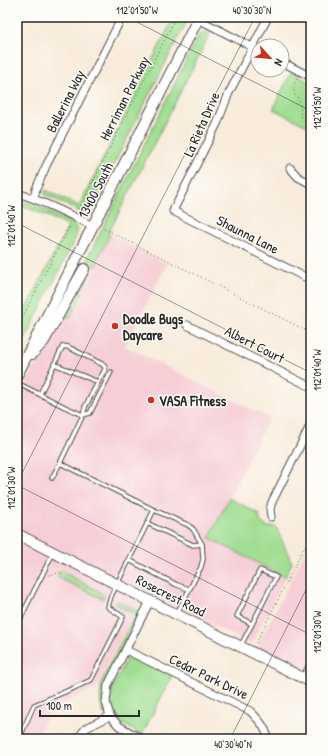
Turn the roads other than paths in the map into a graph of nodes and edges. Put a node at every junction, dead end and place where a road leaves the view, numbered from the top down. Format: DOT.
graph roads {
  1 [pos="122,17"];
  2 [pos="268,17"];
  3 [pos="198,18"];
  4 [pos="259,38"];
  5 [pos="250,45"];
  6 [pos="250,57"];
  7 [pos="290,66"];
  8 [pos="311,77"];
  9 [pos="290,168"];
  10 [pos="311,184"];
  11 [pos="17,193"];
  12 [pos="34,198"];
  13 [pos="173,211"];
  14 [pos="93,226"];
  15 [pos="84,269"];
  16 [pos="311,280"];
  17 [pos="187,325"];
  18 [pos="54,364"];
  19 [pos="111,372"];
  20 [pos="18,373"];
  21 [pos="98,382"];
  22 [pos="17,383"];
  23 [pos="311,387"];
  24 [pos="40,394"];
  25 [pos="83,415"];
  26 [pos="311,424"];
  27 [pos="60,463"];
  28 [pos="52,478"];
  29 [pos="154,510"];
  30 [pos="271,517"];
  31 [pos="147,523"];
  32 [pos="17,534"];
  33 [pos="202,544"];
  34 [pos="54,552"];
  35 [pos="129,560"];
  36 [pos="117,584"];
  37 [pos="189,590"];
  38 [pos="150,601"];
  39 [pos="176,614"];
  40 [pos="252,624"];
  41 [pos="17,625"];
  42 [pos="240,646"];
  43 [pos="126,650"];
  44 [pos="311,660"];
  45 [pos="307,680"];
  46 [pos="110,716"];
  47 [pos="19,739"];
  48 [pos="77,739"];
  49 [pos="142,739"];
  50 [pos="268,739"];
  1 -- 12 [label="street, Ballerina Way"];
  2 -- 4 [label="street, La Rieta Drive"];
  3 -- 5 [label="street"];
  3 -- 14 [label="main road, 13400 South"];
  6 -- 13 [label="street, La Rieta Drive"];
  7 -- 8 [label="street"];
  9 -- 10 [label="street"];
  11 -- 12 [label="street"];
  12 -- 14 [label="street"];
  13 -- 16 [label="street, Shaunna Lane"];
  14 -- 20 [label="main road, 13400 South"];
  15 -- 20 [label="main road"];
  17 -- 23 [label="street, Albert Court"];
  18 -- 21 [label="lane"];
  18 -- 21 [label="lane"];
  18 -- 24 [label="lane"];
  19 -- 25 [label="lane"];
  21 -- 25 [label="lane"];
  22 -- 24 [label="lane"];
  24 -- 25 [label="lane"];
  25 -- 27 [label="lane"];
  26 -- 30 [label="street"];
  27 -- 28 [label="lane"];
  27 -- 29 [label="lane"];
  29 -- 31 [label="lane"];
  29 -- 33 [label="lane"];
  31 -- 33 [label="lane"];
  31 -- 35 [label="lane"];
  32 -- 34 [label="main road, Rosecrest Road"];
  33 -- 37 [label="lane"];
  34 -- 36 [label="main road, Rosecrest Road"];
  34 -- 41 [label="lane"];
  35 -- 36 [label="lane"];
  35 -- 37 [label="lane"];
  36 -- 38 [label="main road, Rosecrest Road"];
  36 -- 47 [label="lane"];
  37 -- 39 [label="lane"];
  38 -- 39 [label="main road, Rosecrest Road"];
  38 -- 43 [label="street"];
  39 -- 42 [label="main road, Rosecrest Road"];
  40 -- 40 [label="lane"];
  40 -- 42 [label="lane"];
  42 -- 45 [label="main road, Rosecrest Road"];
  43 -- 46 [label="street"];
  43 -- 50 [label="street, Cedar Park Drive"];
  44 -- 45 [label="lane"];
  46 -- 48 [label="street"];
  46 -- 49 [label="street"];
}
